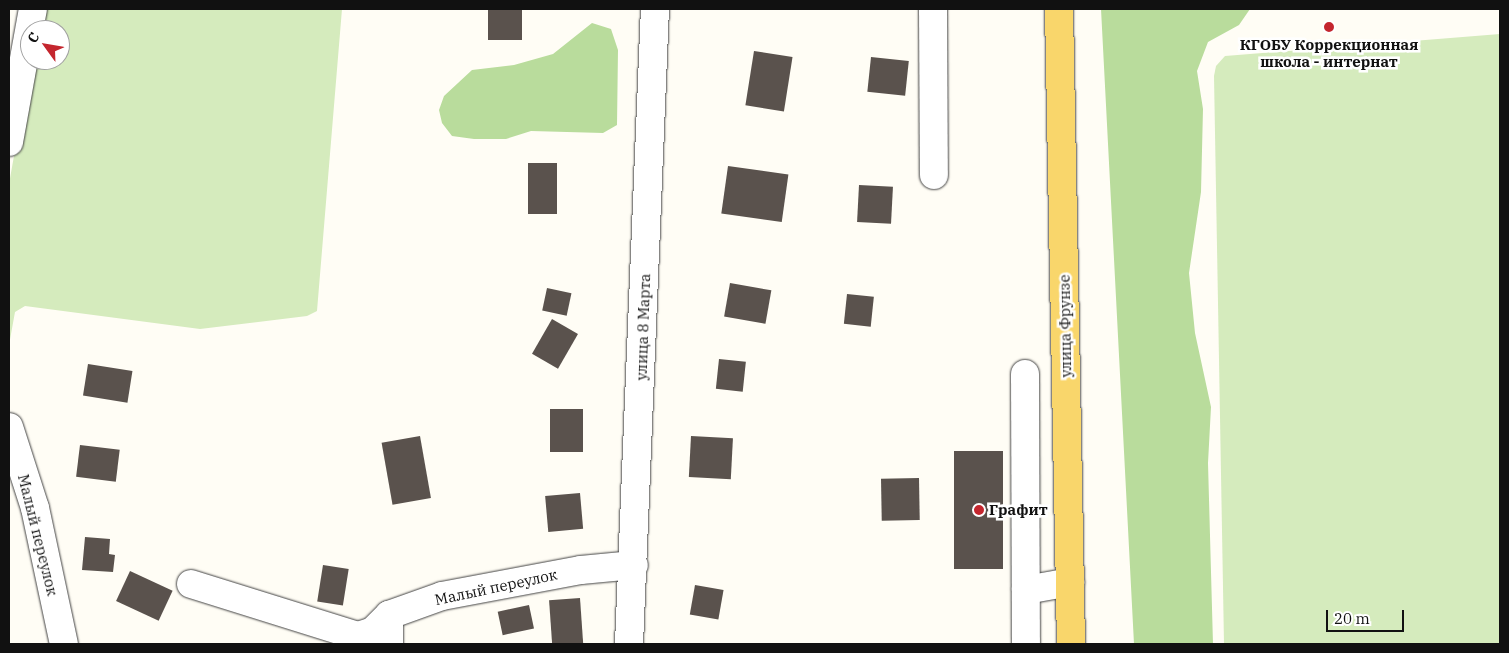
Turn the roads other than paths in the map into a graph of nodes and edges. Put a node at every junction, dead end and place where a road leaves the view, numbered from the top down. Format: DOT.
graph roads {
  1 [pos="33,9"];
  2 [pos="655,9"];
  3 [pos="933,9"];
  4 [pos="1059,9"];
  5 [pos="9,142"];
  6 [pos="934,175"];
  7 [pos="1025,374"];
  8 [pos="9,427"];
  9 [pos="634,565"];
  10 [pos="1070,582"];
  11 [pos="190,584"];
  12 [pos="1026,590"];
  13 [pos="388,615"];
  14 [pos="64,644"];
  15 [pos="389,644"];
  16 [pos="629,644"];
  17 [pos="1026,644"];
  18 [pos="1071,644"];
  1 -- 5 [label="street"];
  2 -- 9 [label="street, улица 8 Марта"];
  3 -- 6 [label="street"];
  4 -- 10 [label="main road, улица Фрунзе"];
  7 -- 12 [label="street"];
  8 -- 14 [label="street, Малый переулок"];
  9 -- 13 [label="street, Малый переулок"];
  9 -- 16 [label="street, улица 8 Марта"];
  10 -- 12 [label="street"];
  10 -- 18 [label="main road, улица Фрунзе"];
  11 -- 13 [label="street"];
  12 -- 17 [label="street"];
  13 -- 15 [label="street"];
}
